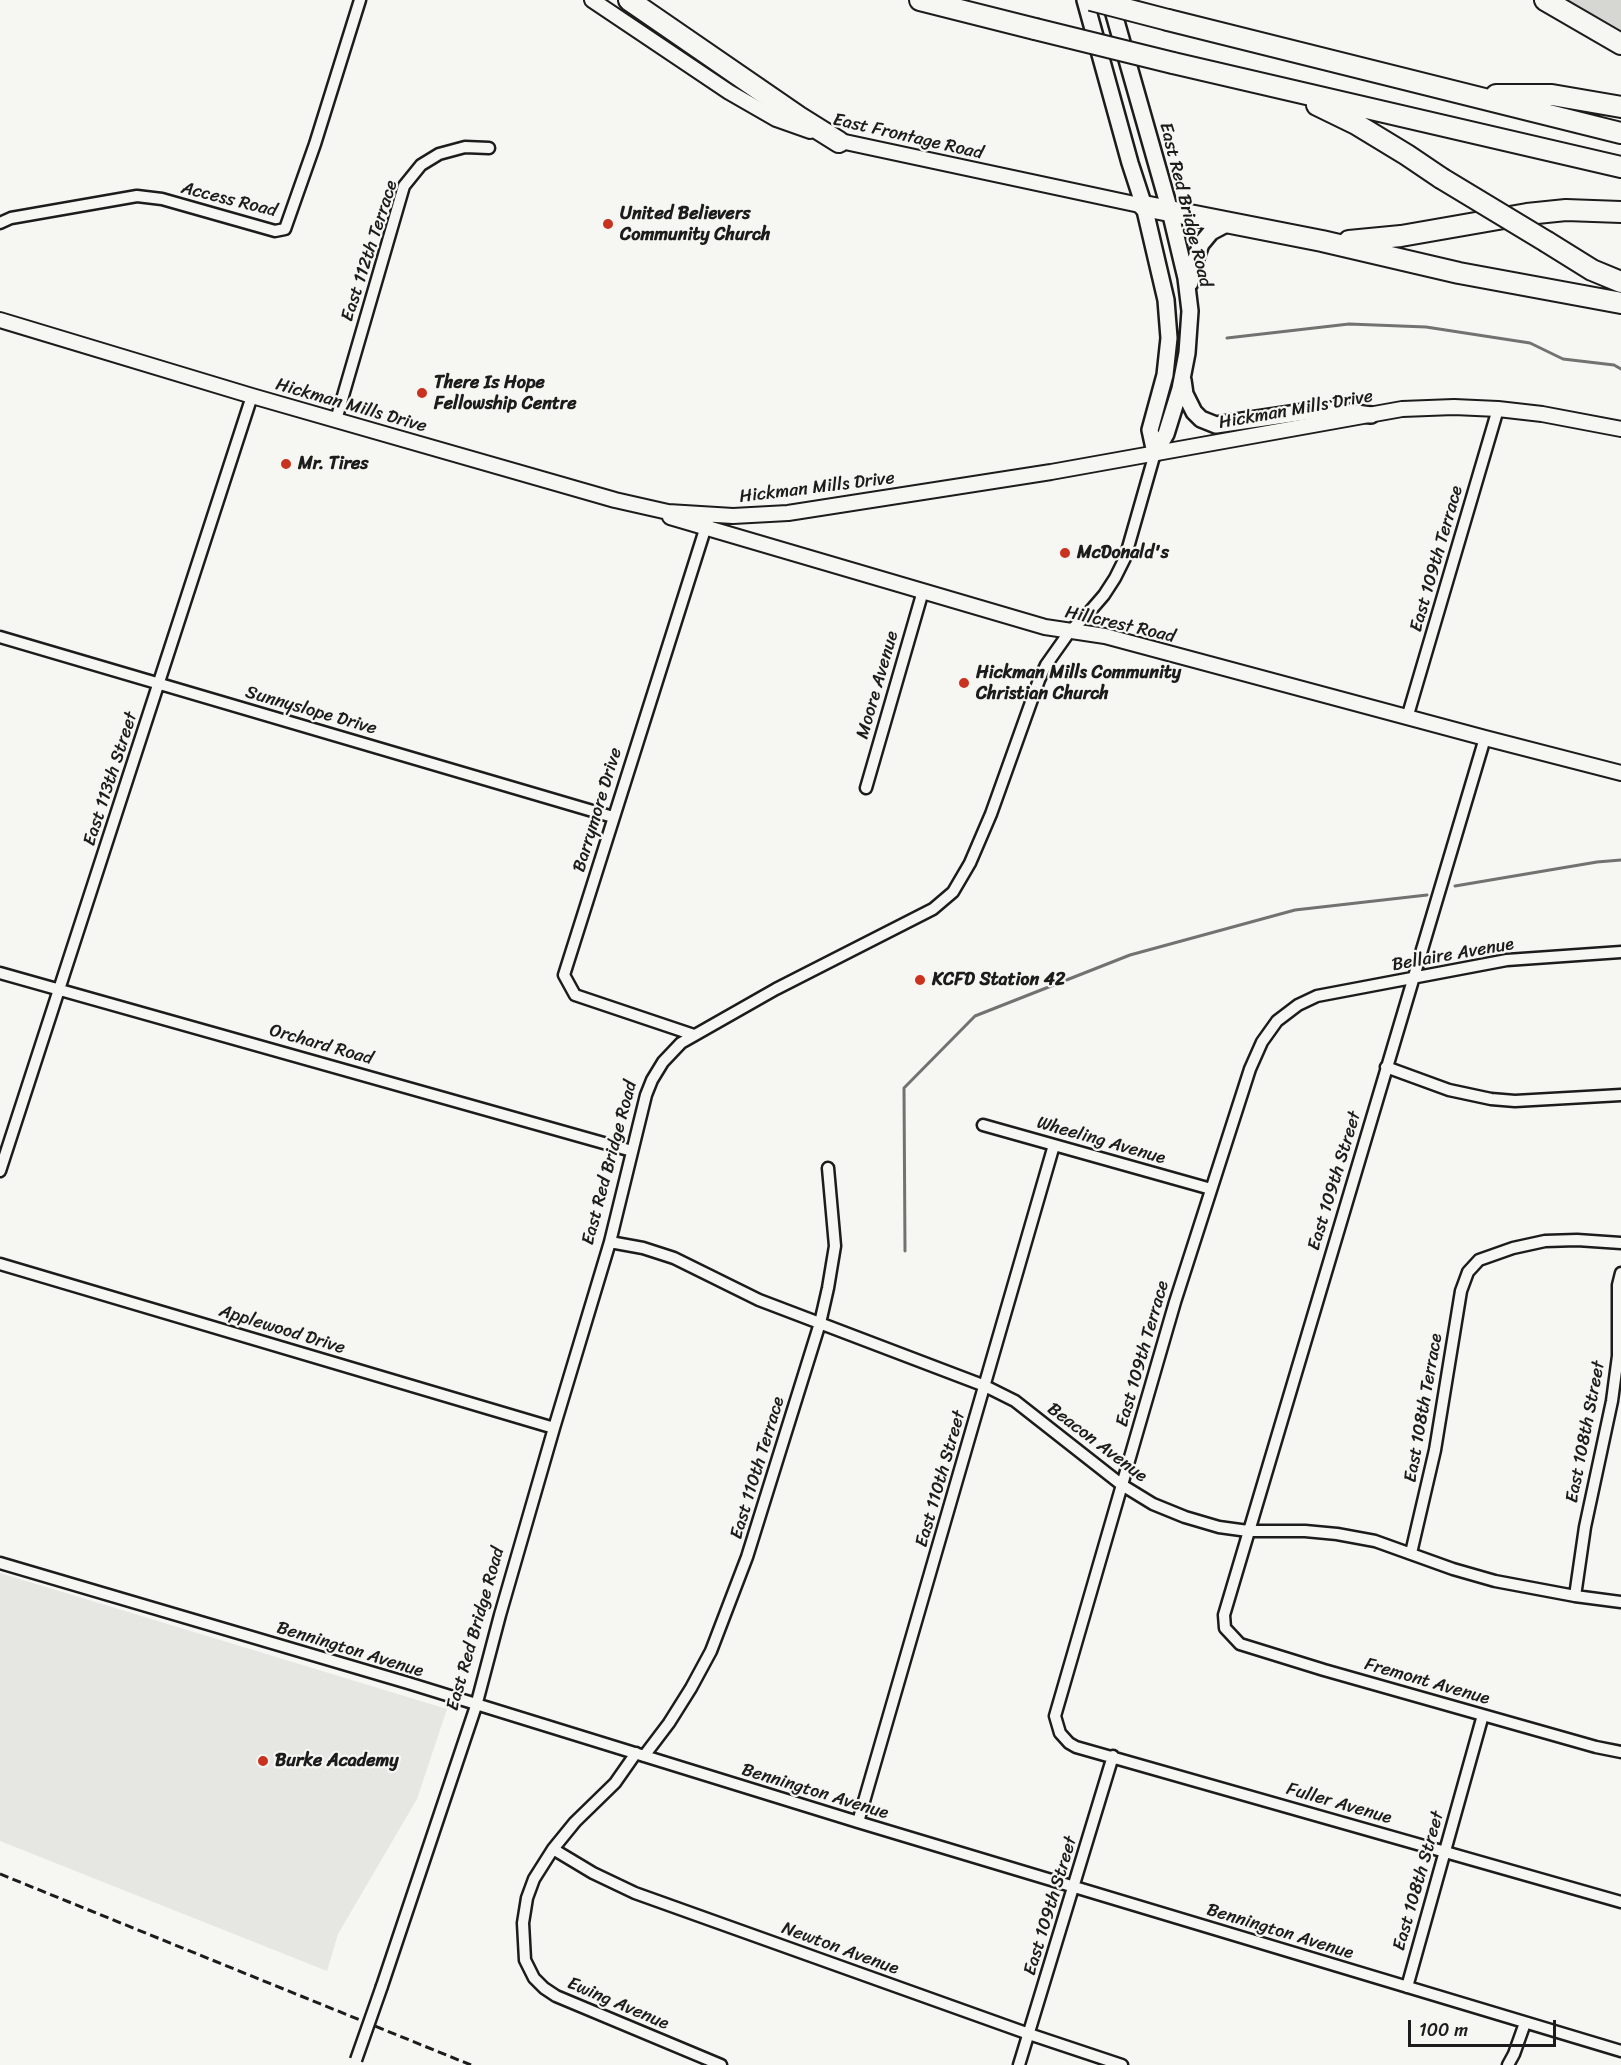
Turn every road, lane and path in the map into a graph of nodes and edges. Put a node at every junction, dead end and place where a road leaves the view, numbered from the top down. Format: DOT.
graph roads {
  1 [pos="360,0"];
  2 [pos="591,0"];
  3 [pos="629,0"];
  4 [pos="920,0"];
  5 [pos="1085,0"];
  6 [pos="1091,0"];
  7 [pos="1110,0"];
  8 [pos="1545,0"];
  9 [pos="1621,44"];
  10 [pos="1287,90"];
  11 [pos="1464,94"];
  12 [pos="1621,107"];
  13 [pos="1621,133"];
  14 [pos="839,142"];
  15 [pos="489,148"];
  16 [pos="1621,167"];
  17 [pos="1144,206"];
  18 [pos="1170,212"];
  19 [pos="1621,212"];
  20 [pos="0,223"];
  21 [pos="1228,223"];
  22 [pos="1322,242"];
  23 [pos="1621,282"];
  24 [pos="1188,292"];
  25 [pos="1621,303"];
  26 [pos="0,320"];
  27 [pos="1182,377"];
  28 [pos="252,396"];
  29 [pos="1498,409"];
  30 [pos="1371,415"];
  31 [pos="336,420"];
  32 [pos="1621,429"];
  33 [pos="1155,453"];
  34 [pos="615,500"];
  35 [pos="709,514"];
  36 [pos="705,528"];
  37 [pos="923,591"];
  38 [pos="1070,631"];
  39 [pos="0,637"];
  40 [pos="159,684"];
  41 [pos="1407,718"];
  42 [pos="1485,738"];
  43 [pos="1621,773"];
  44 [pos="866,788"];
  45 [pos="613,817"];
  46 [pos="1621,952"];
  47 [pos="0,973"];
  48 [pos="1413,978"];
  49 [pos="60,989"];
  50 [pos="1295,1007"];
  51 [pos="694,1035"];
  52 [pos="1386,1067"];
  53 [pos="1621,1095"];
  54 [pos="982,1125"];
  55 [pos="1054,1145"];
  56 [pos="632,1151"];
  57 [pos="828,1168"];
  58 [pos="0,1171"];
  59 [pos="1211,1189"];
  60 [pos="610,1242"];
  61 [pos="1621,1243"];
  62 [pos="0,1264"];
  63 [pos="1621,1273"];
  64 [pos="820,1323"];
  65 [pos="985,1386"];
  66 [pos="554,1428"];
  67 [pos="1122,1485"];
  68 [pos="1248,1531"];
  69 [pos="1411,1553"];
  70 [pos="0,1563"];
  71 [pos="1575,1596"];
  72 [pos="1621,1602"];
  73 [pos="1230,1634"];
  74 [pos="476,1706"];
  75 [pos="1483,1715"];
  76 [pos="1057,1724"];
  77 [pos="1621,1752"];
  78 [pos="640,1755"];
  79 [pos="1113,1756"];
  80 [pos="858,1822"];
  81 [pos="553,1849"];
  82 [pos="1445,1852"];
  83 [pos="1074,1887"];
  84 [pos="1621,1902"];
  85 [pos="525,1951"];
  86 [pos="1407,1987"];
  87 [pos="1525,2023"];
  88 [pos="1029,2034"];
  89 [pos="1621,2051"];
  90 [pos="355,2062"];
  91 [pos="721,2065"];
  92 [pos="1019,2065"];
  93 [pos="1122,2065"];
  94 [pos="1508,2065"];
  1 -- 20 [label="street, Access Road"];
  2 -- 14 [label="street, East Frontage Road"];
  3 -- 14 [label="highway"];
  4 -- 10 [label="highway, bridge"];
  5 -- 17 [label="main road, East Red Bridge Road"];
  6 -- 11 [label="highway, bridge"];
  7 -- 18 [label="main road, East Red Bridge Road"];
  8 -- 9 [label="highway"];
  10 -- 16 [label="highway"];
  10 -- 23 [label="highway, bridge"];
  11 -- 12 [label="highway"];
  11 -- 13 [label="highway"];
  14 -- 17 [label="street, East Frontage Road"];
  15 -- 31 [label="street, East 112th Terrace"];
  17 -- 18 [label="highway"];
  17 -- 33 [label="main road, East Red Bridge Road"];
  18 -- 21 [label="highway"];
  18 -- 24 [label="main road, East Red Bridge Road"];
  19 -- 22 [label="highway"];
  21 -- 22 [label="highway"];
  21 -- 24 [label="main road"];
  22 -- 25 [label="highway"];
  24 -- 27 [label="main road, East Red Bridge Road"];
  26 -- 28 [label="street, Hickman Mills Drive"];
  27 -- 30 [label="main road"];
  27 -- 33 [label="main road, East Red Bridge Road"];
  28 -- 31 [label="street, Hickman Mills Drive"];
  28 -- 40 [label="street, East 113th Street"];
  29 -- 30 [label="street, Hickman Mills Drive"];
  29 -- 32 [label="street, Hickman Mills Drive"];
  29 -- 41 [label="street, East 109th Terrace"];
  30 -- 33 [label="street, Hickman Mills Drive"];
  31 -- 34 [label="street, Hickman Mills Drive"];
  33 -- 35 [label="street, Hickman Mills Drive"];
  33 -- 38 [label="street, East Red Bridge Road"];
  34 -- 35 [label="street, Hickman Mills Drive"];
  34 -- 36 [label="street, Hillcrest Road"];
  35 -- 36 [label="street, Barrymore Drive"];
  36 -- 37 [label="street, Hillcrest Road"];
  36 -- 45 [label="street, Barrymore Drive"];
  37 -- 38 [label="street, Hillcrest Road"];
  37 -- 44 [label="street, Moore Avenue"];
  38 -- 41 [label="street, Hillcrest Road"];
  38 -- 51 [label="street, East Red Bridge Road"];
  39 -- 40 [label="street, Sunnyslope Drive"];
  40 -- 45 [label="street, Sunnyslope Drive"];
  40 -- 49 [label="street, East 113th Street"];
  41 -- 42 [label="street, Hillcrest Road"];
  42 -- 43 [label="street, Hillcrest Road"];
  42 -- 48 [label="street, East 109th Street"];
  45 -- 51 [label="street, Barrymore Drive"];
  46 -- 48 [label="street, Bellaire Avenue"];
  47 -- 49 [label="street, Orchard Road"];
  48 -- 50 [label="street, Bellaire Avenue"];
  48 -- 52 [label="street, East 109th Street"];
  49 -- 56 [label="street, Orchard Road"];
  49 -- 58 [label="street, East 113th Street"];
  50 -- 59 [label="street, East 109th Terrace"];
  51 -- 56 [label="street, East Red Bridge Road"];
  52 -- 53 [label="street"];
  52 -- 68 [label="street, East 109th Street"];
  54 -- 55 [label="street, Wheeling Avenue"];
  55 -- 59 [label="street, Wheeling Avenue"];
  55 -- 65 [label="street, East 110th Street"];
  56 -- 60 [label="street, East Red Bridge Road"];
  57 -- 64 [label="street, East 110th Terrace"];
  59 -- 67 [label="street, East 109th Terrace"];
  60 -- 64 [label="street, Beacon Avenue"];
  60 -- 66 [label="street, East Red Bridge Road"];
  61 -- 69 [label="street, East 108th Terrace"];
  62 -- 66 [label="street, Applewood Drive"];
  63 -- 71 [label="street, East 108th Street"];
  64 -- 65 [label="street, Beacon Avenue"];
  64 -- 78 [label="street, East 110th Terrace"];
  65 -- 67 [label="street, Beacon Avenue"];
  65 -- 80 [label="street, East 110th Street"];
  66 -- 74 [label="street, East Red Bridge Road"];
  67 -- 68 [label="street, Beacon Avenue"];
  67 -- 76 [label="street, East 109th Terrace"];
  68 -- 69 [label="street, Beacon Avenue"];
  68 -- 73 [label="street, East 109th Street"];
  69 -- 71 [label="street, Beacon Avenue"];
  70 -- 74 [label="street, Bennington Avenue"];
  71 -- 72 [label="street, Beacon Avenue"];
  73 -- 75 [label="street, Fremont Avenue"];
  74 -- 78 [label="street, Bennington Avenue"];
  74 -- 90 [label="street, East Red Bridge Road, bridge"];
  75 -- 77 [label="street, Fremont Avenue"];
  75 -- 82 [label="street, East 108th Street"];
  76 -- 79 [label="street, Fuller Avenue"];
  78 -- 80 [label="street, Bennington Avenue"];
  78 -- 81 [label="street, East 110th Terrace"];
  79 -- 82 [label="street, Fuller Avenue"];
  79 -- 83 [label="street, East 109th Street"];
  80 -- 83 [label="street, Bennington Avenue"];
  81 -- 85 [label="street, East 110th Terrace"];
  81 -- 88 [label="street, Newton Avenue"];
  82 -- 84 [label="street, Fuller Avenue"];
  82 -- 86 [label="street, East 108th Street"];
  83 -- 86 [label="street, Bennington Avenue"];
  83 -- 88 [label="street, East 109th Street"];
  85 -- 91 [label="street, Ewing Avenue"];
  86 -- 87 [label="street, Bennington Avenue"];
  87 -- 89 [label="street, Bennington Avenue"];
  87 -- 94 [label="street"];
  88 -- 92 [label="street, East 109th Street"];
  88 -- 93 [label="street, Newton Avenue"];
}
